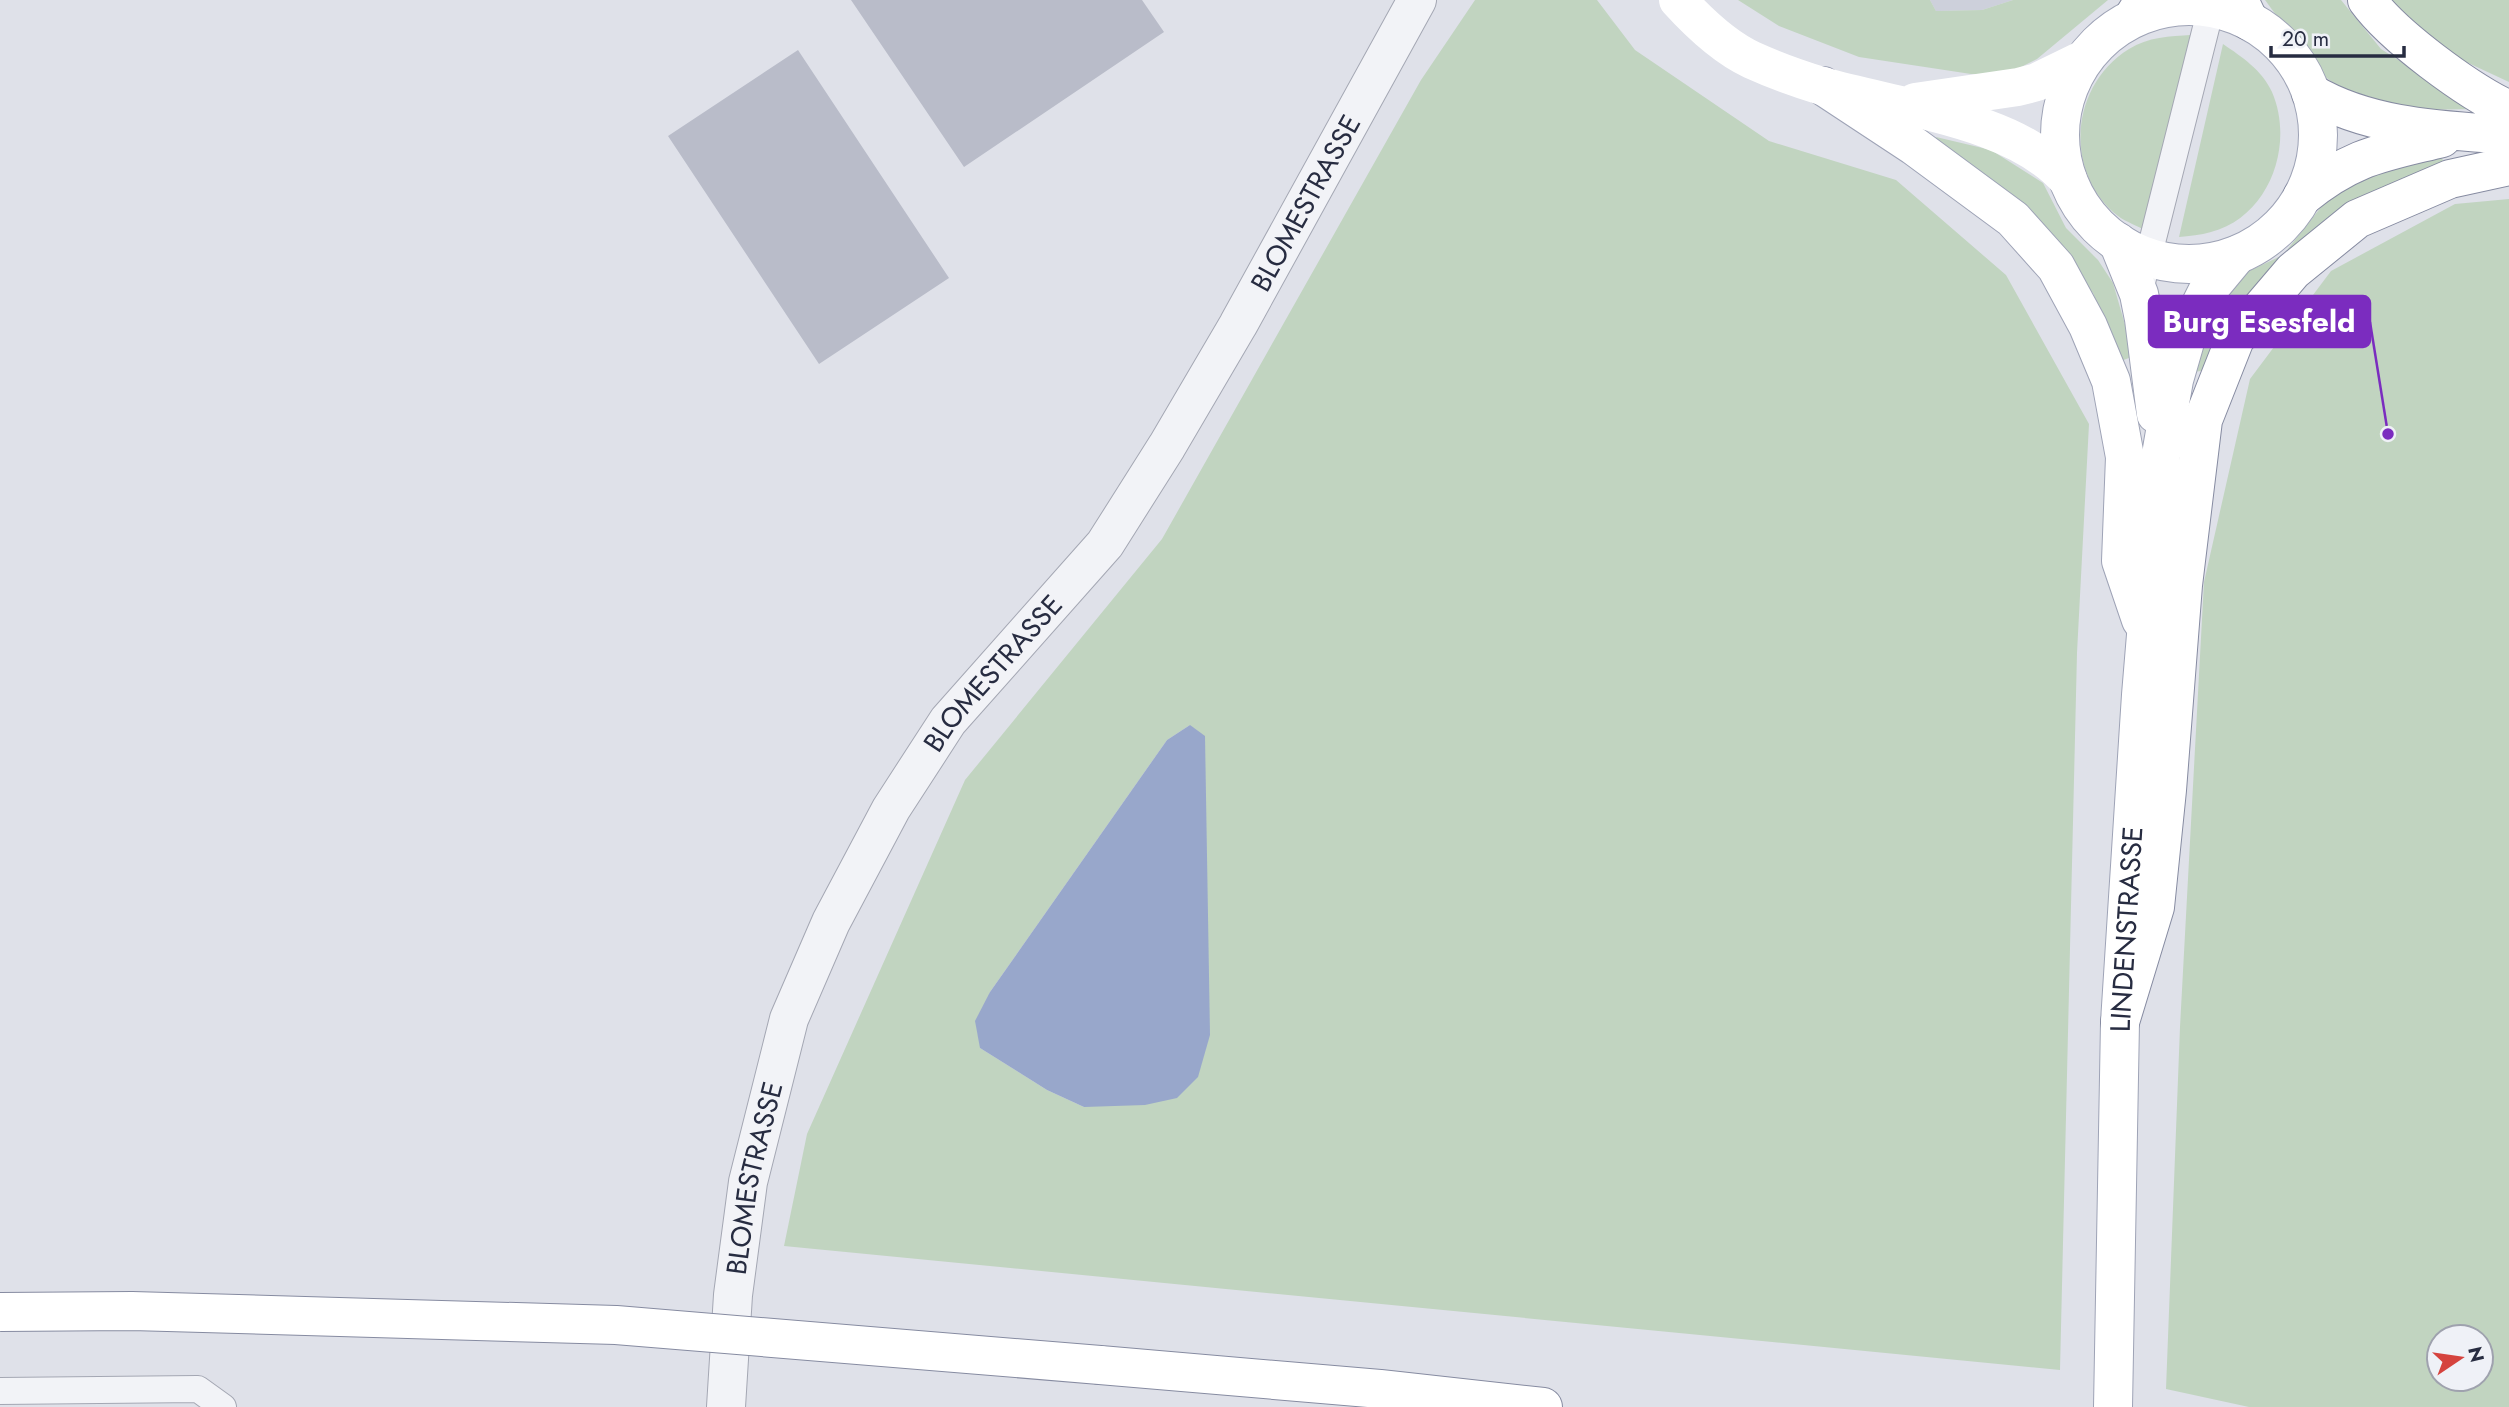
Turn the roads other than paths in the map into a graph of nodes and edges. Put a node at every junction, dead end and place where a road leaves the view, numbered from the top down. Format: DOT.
graph roads {
  1 [pos="1417,0"];
  2 [pos="1678,0"];
  3 [pos="2367,0"];
  4 [pos="2228,7"];
  5 [pos="2138,9"];
  6 [pos="2084,59"];
  7 [pos="1823,86"];
  8 [pos="2311,93"];
  9 [pos="1899,104"];
  10 [pos="2509,110"];
  11 [pos="2464,132"];
  12 [pos="2509,135"];
  13 [pos="2509,166"];
  14 [pos="2068,180"];
  15 [pos="2302,197"];
  16 [pos="2133,250"];
  17 [pos="2237,255"];
  18 [pos="2161,454"];
  19 [pos="2146,636"];
  20 [pos="2120,1022"];
  21 [pos="0,1312"];
  22 [pos="0,1391"];
  23 [pos="223,1407"];
  24 [pos="726,1407"];
  25 [pos="1544,1407"];
  26 [pos="2113,1407"];
  1 -- 24 [label="street, BLOMESTRASSE"];
  2 -- 7 [label="main road"];
  3 -- 10 [label="main road"];
  4 -- 5 [label="main road"];
  4 -- 8 [label="main road"];
  4 -- 16 [label="lane"];
  5 -- 6 [label="main road"];
  6 -- 9 [label="main road"];
  6 -- 14 [label="main road"];
  7 -- 9 [label="main road"];
  7 -- 19 [label="main road"];
  8 -- 11 [label="main road"];
  8 -- 15 [label="main road"];
  9 -- 14 [label="main road"];
  11 -- 12 [label="main road"];
  11 -- 15 [label="main road"];
  13 -- 20 [label="main road"];
  14 -- 16 [label="main road"];
  15 -- 17 [label="main road"];
  16 -- 17 [label="main road"];
  16 -- 18 [label="main road, LINDENSTRASSE"];
  17 -- 18 [label="main road, LINDENSTRASSE"];
  18 -- 19 [label="main road, LINDENSTRASSE"];
  19 -- 20 [label="main road, LINDENSTRASSE"];
  20 -- 26 [label="main road, LINDENSTRASSE"];
  21 -- 25 [label="main road, bridge"];
  22 -- 23 [label="lane"];
}
